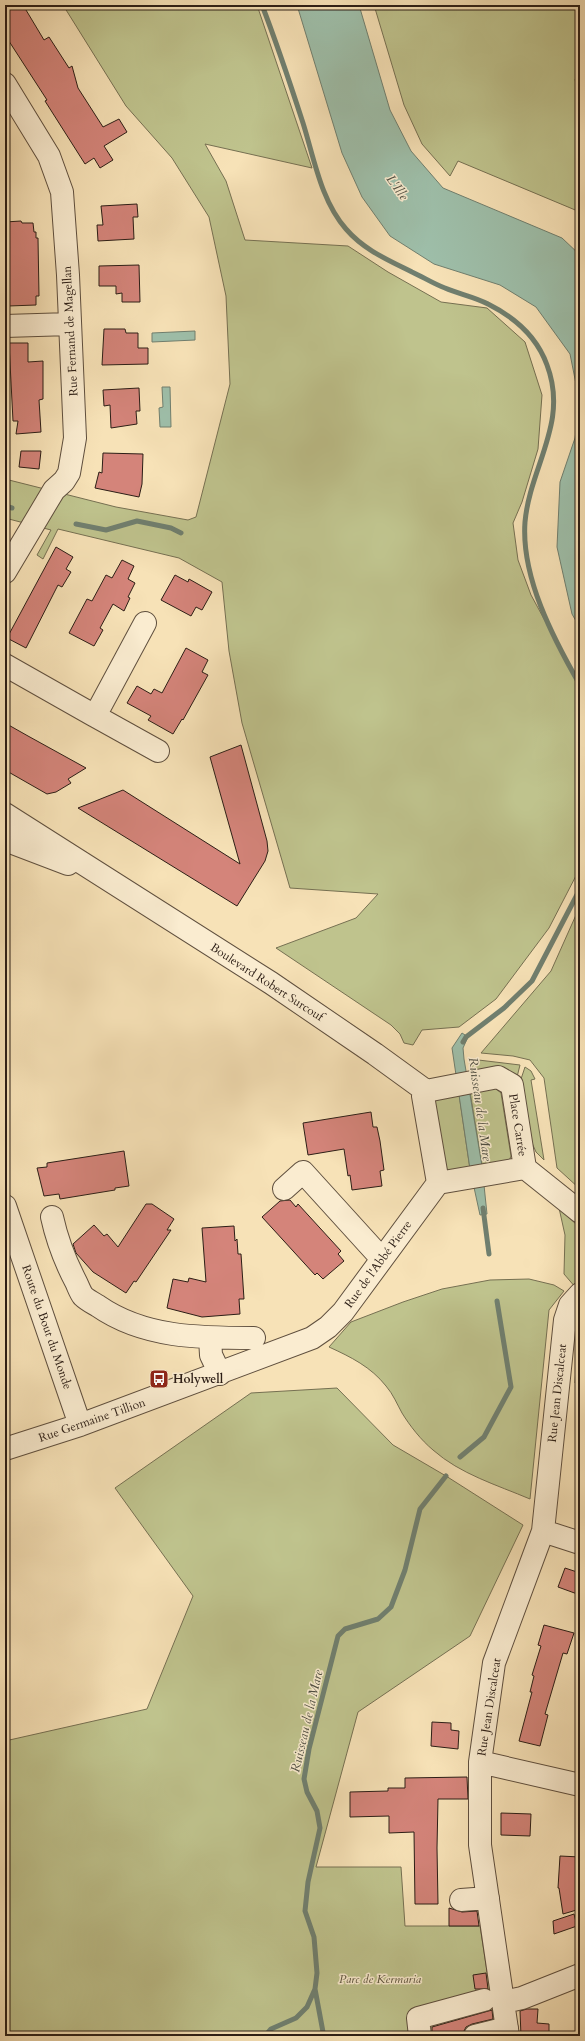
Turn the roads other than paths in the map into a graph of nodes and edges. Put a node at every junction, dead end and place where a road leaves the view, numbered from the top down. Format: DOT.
graph roads {
  1 [pos="5,84"];
  2 [pos="70,324"];
  3 [pos="5,326"];
  4 [pos="5,572"];
  5 [pos="146,623"];
  6 [pos="5,665"];
  7 [pos="95,716"];
  8 [pos="158,751"];
  9 [pos="5,814"];
  10 [pos="5,840"];
  11 [pos="105,878"];
  12 [pos="434,1089"];
  13 [pos="525,1168"];
  14 [pos="447,1181"];
  15 [pos="284,1189"];
  16 [pos="5,1206"];
  17 [pos="580,1212"];
  18 [pos="52,1217"];
  19 [pos="382,1259"];
  20 [pos="580,1294"];
  21 [pos="210,1338"];
  22 [pos="254,1338"];
  23 [pos="312,1338"];
  24 [pos="220,1374"];
  25 [pos="80,1425"];
  26 [pos="5,1450"];
  27 [pos="543,1531"];
  28 [pos="580,1543"];
  29 [pos="480,1762"];
  30 [pos="580,1785"];
  31 [pos="488,1898"];
  32 [pos="461,1900"];
  33 [pos="580,1975"];
  34 [pos="494,2001"];
  35 [pos="507,2032"];
  36 [pos="420,2036"];
  37 [pos="476,2036"];
  1 -- 2 [label="street, Rue Fernand de Magellan"];
  2 -- 3 [label="street"];
  2 -- 4 [label="street, Rue Fernand de Magellan"];
  5 -- 7 [label="street"];
  6 -- 7 [label="street"];
  7 -- 8 [label="street"];
  9 -- 11 [label="street, Boulevard Robert Surcouf"];
  10 -- 11 [label="street, Boulevard Robert Surcouf"];
  11 -- 12 [label="street, Boulevard Robert Surcouf"];
  12 -- 13 [label="street, Place Carrée"];
  12 -- 14 [label="street"];
  13 -- 14 [label="street, Place Carrée"];
  13 -- 17 [label="street"];
  14 -- 19 [label="street, Rue de l'Abbé Pierre"];
  15 -- 19 [label="street"];
  16 -- 25 [label="street, Route du Bout du Monde"];
  18 -- 21 [label="street"];
  19 -- 23 [label="street, Rue de l'Abbé Pierre"];
  20 -- 27 [label="street, Rue Jean Discalceat"];
  21 -- 22 [label="street"];
  21 -- 24 [label="street"];
  23 -- 24 [label="street, Rue Germaine Tillion"];
  24 -- 25 [label="street, Rue Germaine Tillion"];
  25 -- 26 [label="street, Rue Germaine Tillion"];
  27 -- 28 [label="street"];
  27 -- 29 [label="street, Rue Jean Discalceat"];
  29 -- 30 [label="street"];
  29 -- 31 [label="street, Rue Jean Discalceat"];
  31 -- 32 [label="street"];
  31 -- 34 [label="street, Rue Jean Discalceat"];
  33 -- 34 [label="street"];
  34 -- 35 [label="street, Rue Jean Discalceat"];
  34 -- 36 [label="street"];
  35 -- 37 [label="street"];
}
